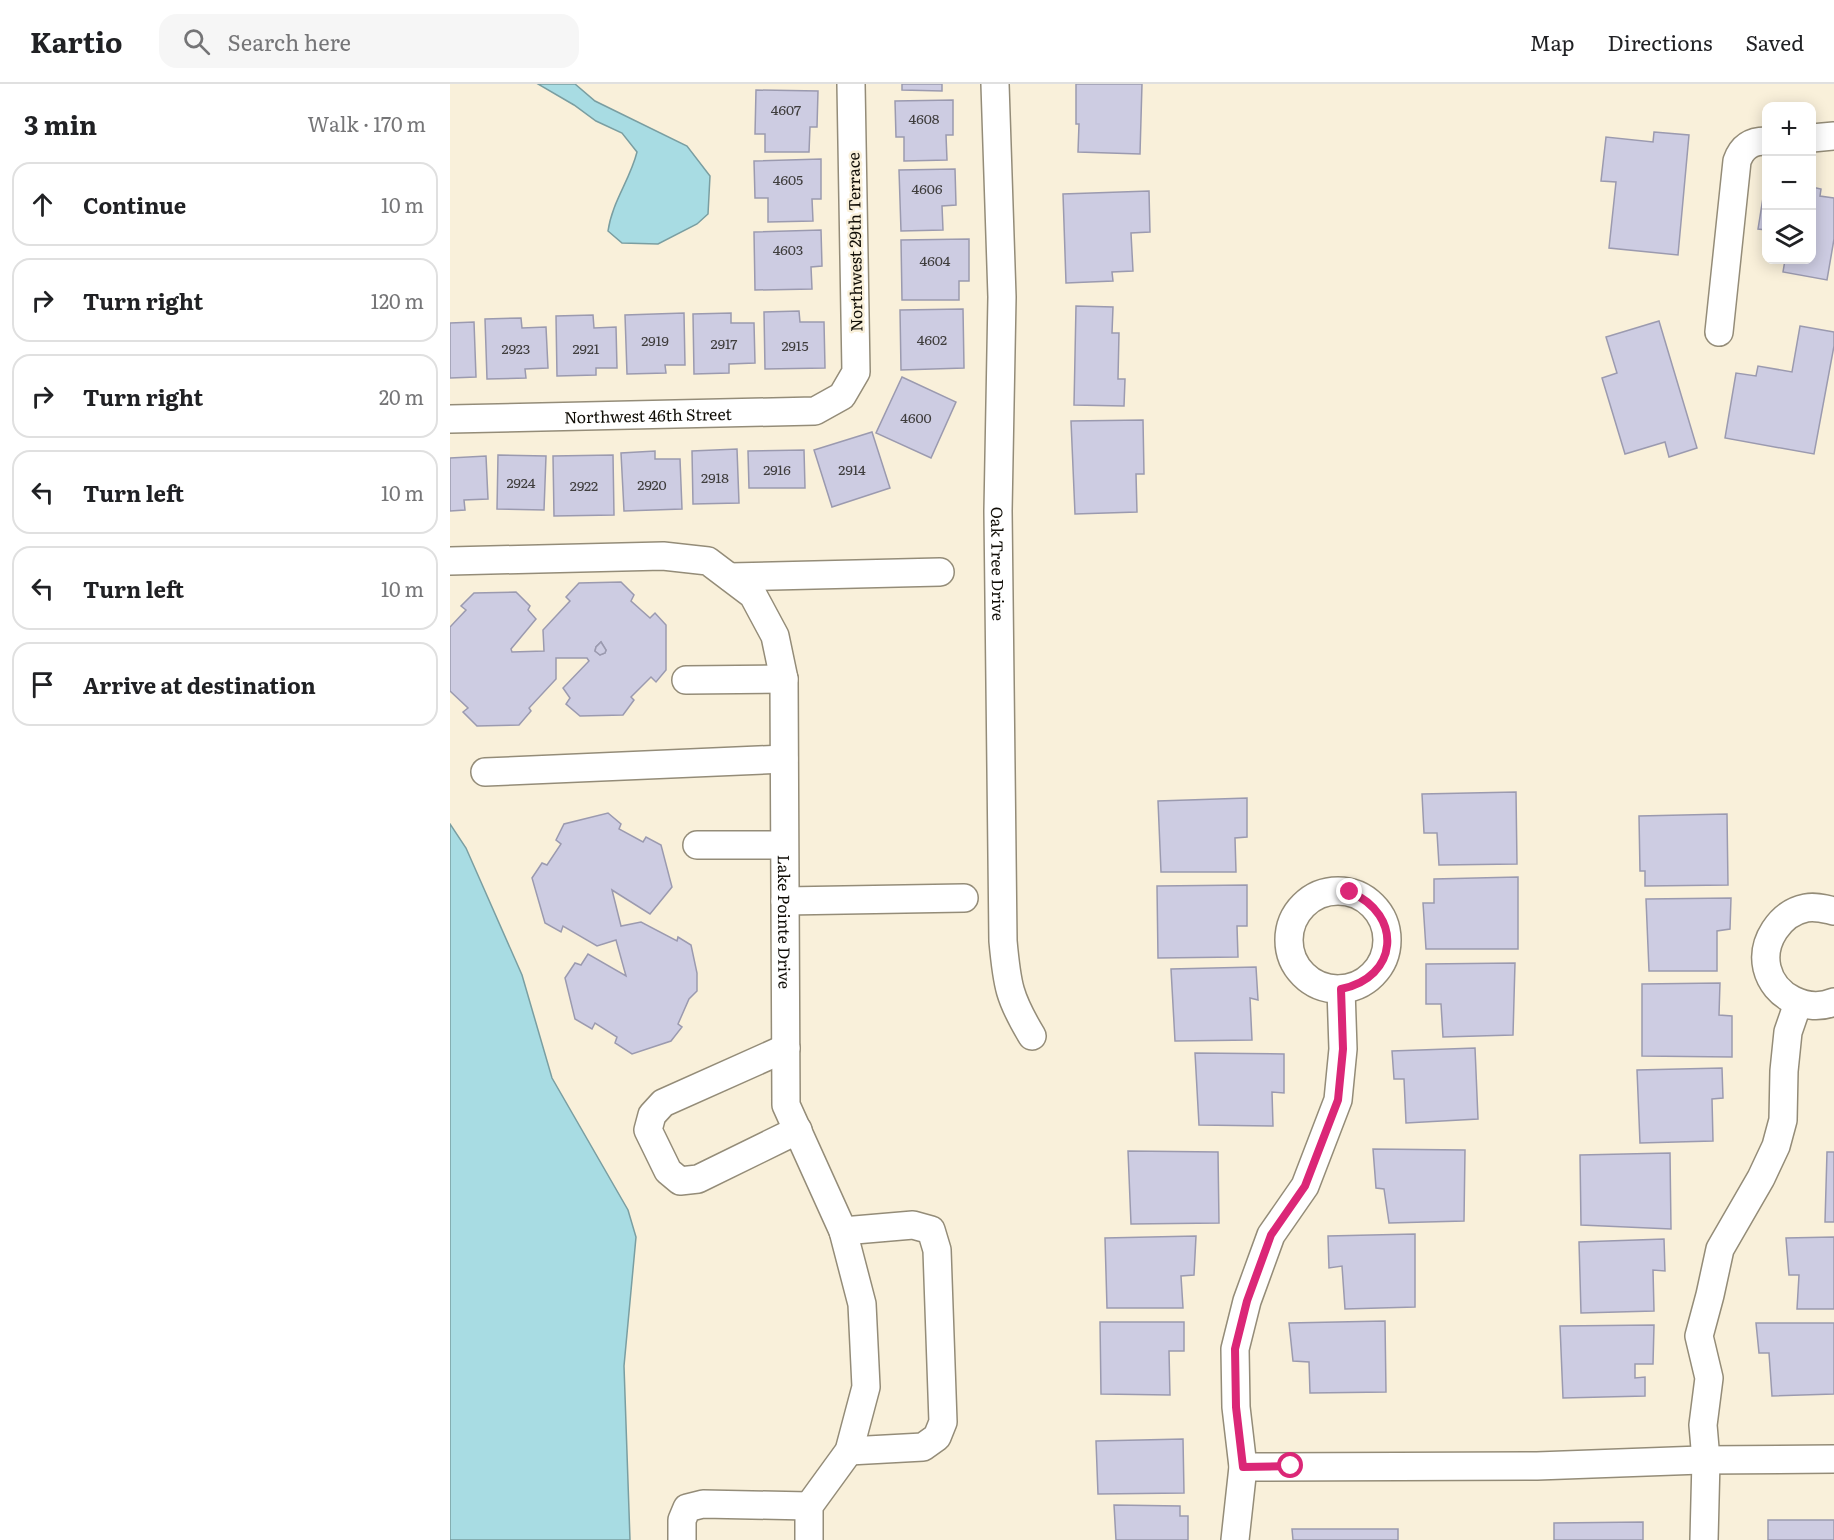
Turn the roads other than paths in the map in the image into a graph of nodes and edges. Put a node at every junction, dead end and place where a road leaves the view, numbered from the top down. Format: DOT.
graph roads {
  1 [pos="851,84"];
  2 [pos="995,84"];
  3 [pos="1834,136"];
  4 [pos="1816,138"];
  5 [pos="1762,142"];
  6 [pos="1719,332"];
  7 [pos="842,396"];
  8 [pos="450,419"];
  9 [pos="450,561"];
  10 [pos="940,572"];
  11 [pos="730,577"];
  12 [pos="784,679"];
  13 [pos="686,680"];
  14 [pos="784,759"];
  15 [pos="485,772"];
  16 [pos="697,845"];
  17 [pos="784,845"];
  18 [pos="964,898"];
  19 [pos="785,901"];
  20 [pos="1834,911"];
  21 [pos="1341,989"];
  22 [pos="1834,1002"];
  23 [pos="1798,1003"];
  24 [pos="1032,1036"];
  25 [pos="786,1048"];
  26 [pos="798,1131"];
  27 [pos="843,1231"];
  28 [pos="849,1451"];
  29 [pos="1834,1459"];
  30 [pos="1706,1460"];
  31 [pos="1243,1467"];
  32 [pos="809,1506"];
  33 [pos="682,1540"];
  34 [pos="809,1540"];
  35 [pos="1235,1540"];
  36 [pos="1704,1540"];
  1 -- 7 [label="street, Northwest 29th Terrace"];
  2 -- 24 [label="street, Oak Tree Drive"];
  3 -- 4 [label="street"];
  5 -- 6 [label="street"];
  7 -- 8 [label="street, Northwest 46th Street"];
  9 -- 11 [label="street, Lake Pointe Drive"];
  10 -- 11 [label="street"];
  11 -- 12 [label="street, Lake Pointe Drive"];
  12 -- 13 [label="street"];
  12 -- 14 [label="street, Lake Pointe Drive"];
  14 -- 15 [label="street"];
  14 -- 17 [label="street, Lake Pointe Drive"];
  16 -- 17 [label="street"];
  17 -- 19 [label="street, Lake Pointe Drive"];
  18 -- 19 [label="street"];
  19 -- 25 [label="street, Lake Pointe Drive"];
  20 -- 23 [label="street"];
  21 -- 31 [label="street"];
  22 -- 23 [label="street"];
  23 -- 30 [label="street"];
  25 -- 26 [label="street, Lake Pointe Drive"];
  25 -- 26 [label="street"];
  26 -- 27 [label="street, Lake Pointe Drive"];
  27 -- 28 [label="street, Lake Pointe Drive"];
  27 -- 28 [label="street"];
  28 -- 32 [label="street, Lake Pointe Drive"];
  29 -- 30 [label="street"];
  30 -- 31 [label="street"];
  30 -- 36 [label="street"];
  31 -- 35 [label="street"];
  32 -- 33 [label="street"];
  32 -- 34 [label="street"];
}
